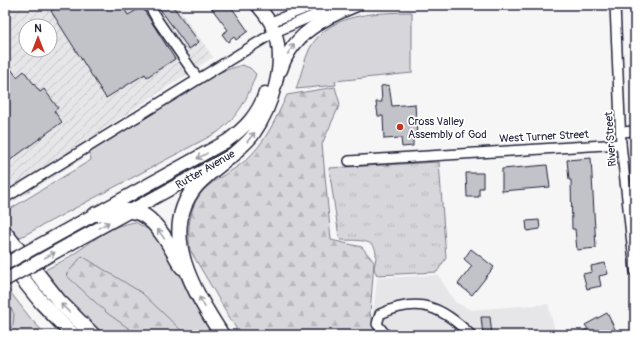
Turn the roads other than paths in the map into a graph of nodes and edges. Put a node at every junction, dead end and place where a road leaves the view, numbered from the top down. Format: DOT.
graph roads {
  1 [pos="149,5"];
  2 [pos="314,5"];
  3 [pos="355,5"];
  4 [pos="615,5"];
  5 [pos="267,21"];
  6 [pos="198,79"];
  7 [pos="271,98"];
  8 [pos="635,131"];
  9 [pos="621,132"];
  10 [pos="621,144"];
  11 [pos="234,154"];
  12 [pos="349,161"];
  13 [pos="5,198"];
  14 [pos="128,212"];
  15 [pos="96,214"];
  16 [pos="5,233"];
  17 [pos="5,256"];
  18 [pos="5,264"];
  19 [pos="635,271"];
  20 [pos="189,279"];
  21 [pos="5,280"];
  22 [pos="73,335"];
  23 [pos="93,335"];
  24 [pos="222,335"];
  25 [pos="386,335"];
  26 [pos="471,335"];
  1 -- 6 [label="street"];
  2 -- 5 [label="street"];
  3 -- 5 [label="street"];
  7 -- 3 [label="main road, one-way"];
  4 -- 9 [label="street, River Street"];
  5 -- 6 [label="street"];
  5 -- 7 [label="main road, Rutter Avenue"];
  5 -- 15 [label="main road, Rutter Avenue, one-way"];
  6 -- 13 [label="street"];
  11 -- 7 [label="main road, Rutter Avenue, one-way"];
  8 -- 9 [label="street"];
  9 -- 10 [label="street, River Street"];
  10 -- 12 [label="street, West Turner Street"];
  10 -- 19 [label="street, River Street"];
  11 -- 14 [label="main road, Rutter Avenue"];
  11 -- 20 [label="highway"];
  14 -- 15 [label="highway"];
  20 -- 14 [label="highway, one-way"];
  21 -- 14 [label="main road, Rutter Avenue, one-way, bridge"];
  15 -- 18 [label="main road, Rutter Avenue, bridge"];
  23 -- 16 [label="highway, one-way"];
  17 -- 22 [label="highway"];
  24 -- 20 [label="highway, one-way"];
  25 -- 26 [label="street"];
}
